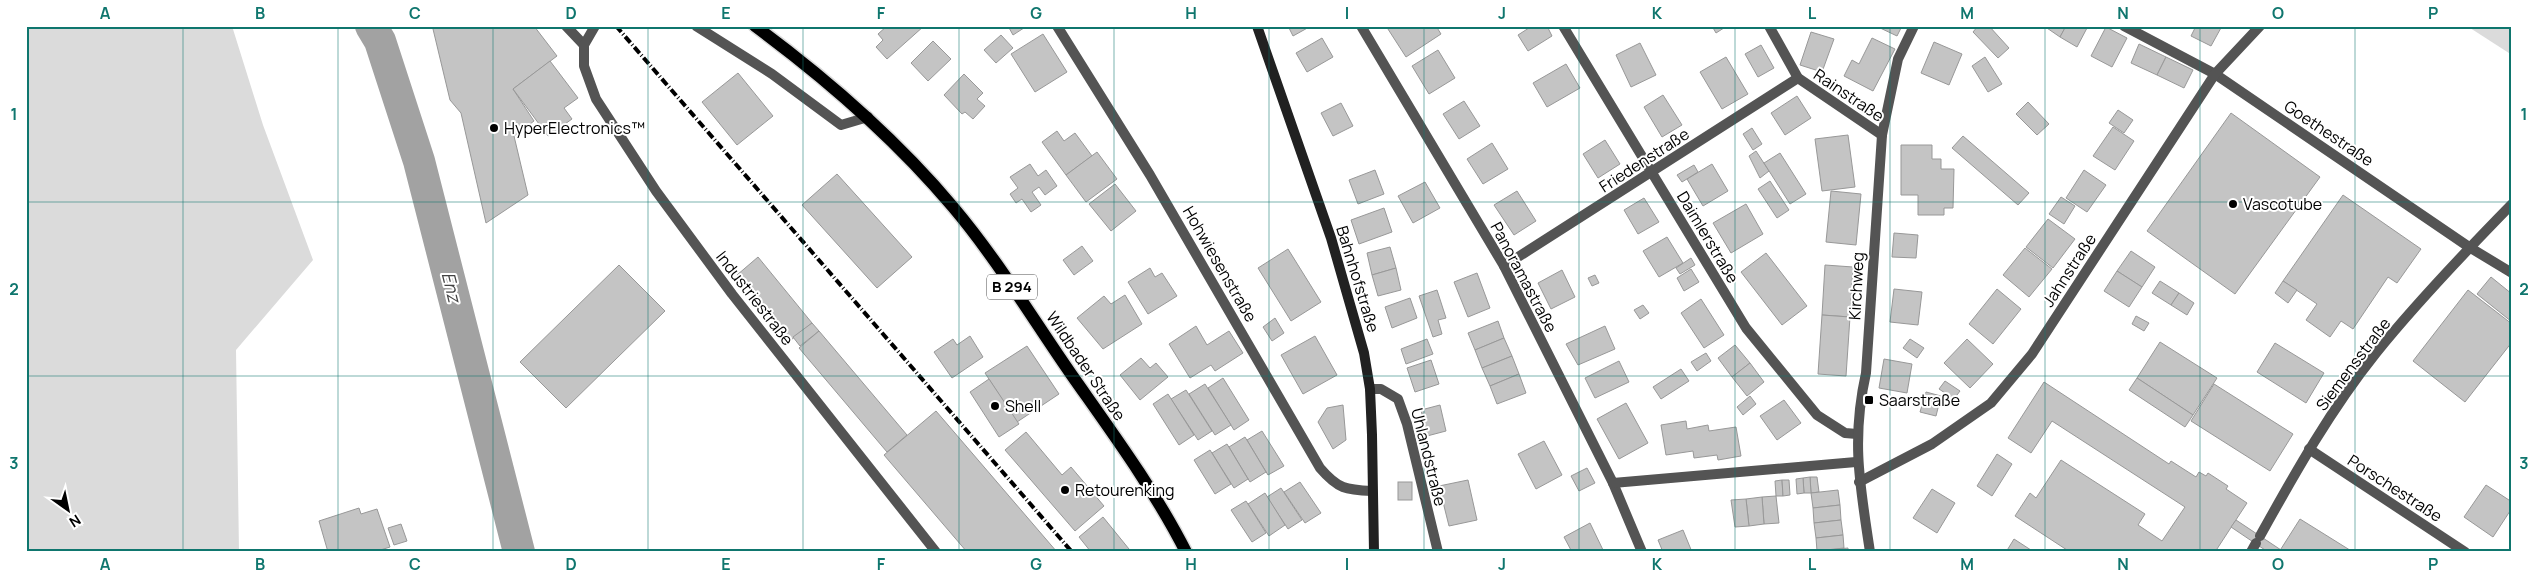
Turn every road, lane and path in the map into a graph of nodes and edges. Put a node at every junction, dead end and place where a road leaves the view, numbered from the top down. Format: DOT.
graph roads {
  1 [pos="566,26"];
  2 [pos="595,26"];
  3 [pos="696,26"];
  4 [pos="755,26"];
  5 [pos="1057,26"];
  6 [pos="1256,26"];
  7 [pos="1361,26"];
  8 [pos="1563,26"];
  9 [pos="1769,26"];
  10 [pos="1914,26"];
  11 [pos="2124,26"];
  12 [pos="2260,26"];
  13 [pos="584,45"];
  14 [pos="2215,74"];
  15 [pos="1798,78"];
  16 [pos="868,116"];
  17 [pos="1882,136"];
  18 [pos="1652,173"];
  19 [pos="2512,204"];
  20 [pos="2469,247"];
  21 [pos="1504,266"];
  22 [pos="2512,273"];
  23 [pos="1370,389"];
  24 [pos="1857,434"];
  25 [pos="2309,449"];
  26 [pos="1856,462"];
  27 [pos="1859,482"];
  28 [pos="1613,483"];
  29 [pos="1372,491"];
  30 [pos="2255,544"];
  31 [pos="936,552"];
  32 [pos="1186,552"];
  33 [pos="1374,552"];
  34 [pos="1438,552"];
  35 [pos="1642,552"];
  36 [pos="1870,552"];
  37 [pos="2465,552"];
  1 -- 13 [label="street"];
  2 -- 13 [label="street"];
  3 -- 16 [label="street"];
  4 -- 16 [label="main road, Wildbader Straße / B 294"];
  5 -- 29 [label="street, Hohwiesenstraße"];
  6 -- 23 [label="main road, Bahnhofstraße"];
  7 -- 21 [label="street, Panoramastraße"];
  8 -- 18 [label="street, Daimlerstraße"];
  9 -- 15 [label="street, Rainstraße"];
  10 -- 17 [label="street, Kirchweg"];
  11 -- 14 [label="street, Goethestraße"];
  12 -- 14 [label="street, Jahnstraße"];
  13 -- 31 [label="street, Industriestraße"];
  14 -- 20 [label="street, Goethestraße"];
  14 -- 27 [label="street, Jahnstraße"];
  15 -- 17 [label="street, Rainstraße"];
  15 -- 18 [label="street, Friedenstraße"];
  16 -- 32 [label="main road, Wildbader Straße / B 294"];
  17 -- 24 [label="street, Kirchweg"];
  18 -- 21 [label="street, Friedenstraße"];
  18 -- 24 [label="street, Daimlerstraße"];
  19 -- 20 [label="street, Siemensstraße"];
  20 -- 22 [label="street, Goethestraße"];
  20 -- 25 [label="street, Siemensstraße"];
  21 -- 28 [label="street, Panoramastraße"];
  23 -- 29 [label="main road, Bahnhofstraße"];
  23 -- 34 [label="street, Uhlandstraße"];
  24 -- 26 [label="street, Kirchweg"];
  25 -- 30 [label="street, Siemensstraße"];
  25 -- 37 [label="street, Porschestraße"];
  26 -- 27 [label="street, Kirchweg"];
  26 -- 28 [label="street"];
  27 -- 36 [label="street, Kirchweg"];
  28 -- 35 [label="street, Panoramastraße"];
  29 -- 33 [label="main road, Bahnhofstraße"];
}
